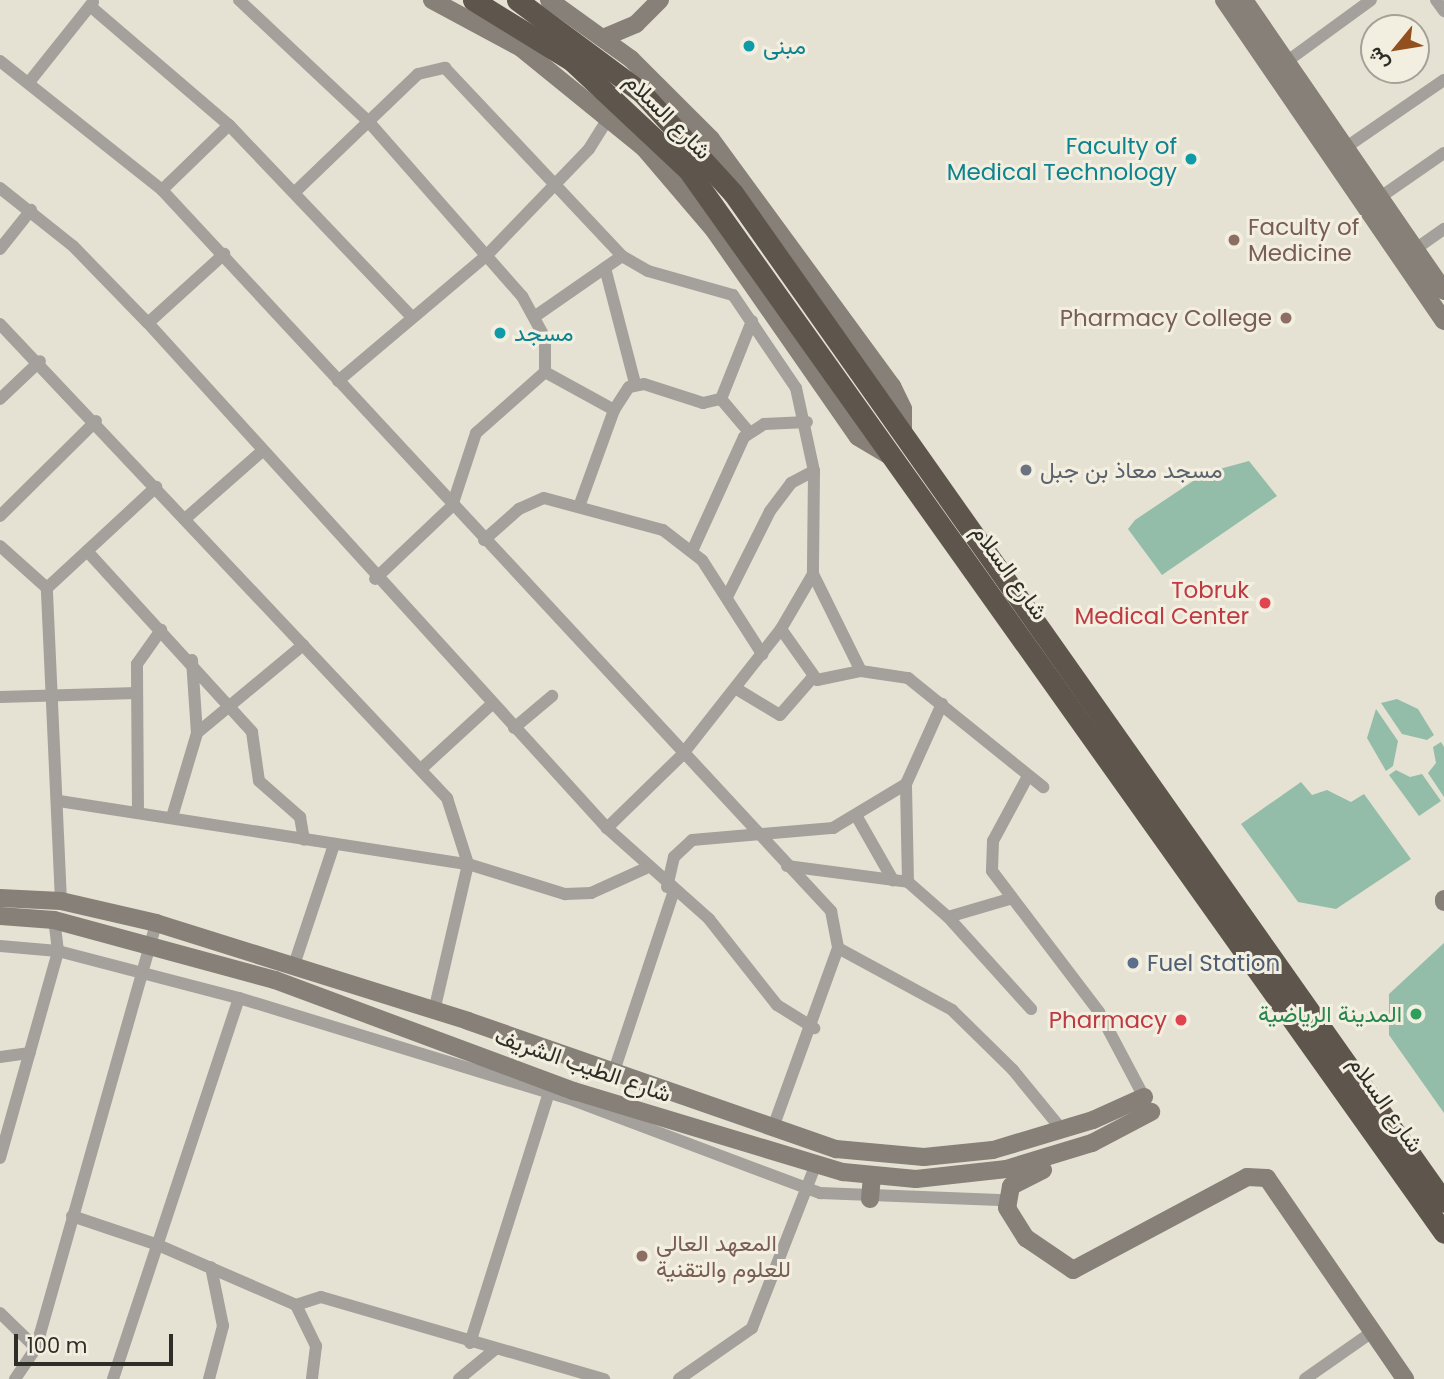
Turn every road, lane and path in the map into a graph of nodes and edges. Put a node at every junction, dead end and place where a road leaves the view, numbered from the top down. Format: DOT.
graph roads {
  1 [pos="239,0"];
  2 [pos="432,0"];
  3 [pos="472,0"];
  4 [pos="517,0"];
  5 [pos="549,0"];
  6 [pos="660,0"];
  7 [pos="1224,0"];
  8 [pos="1244,0"];
  9 [pos="1371,0"];
  10 [pos="1436,0"];
  11 [pos="92,3"];
  12 [pos="1444,11"];
  13 [pos="644,18"];
  14 [pos="603,38"];
  15 [pos="631,59"];
  16 [pos="0,61"];
  17 [pos="1286,62"];
  18 [pos="1444,80"];
  19 [pos="30,81"];
  20 [pos="609,117"];
  21 [pos="368,121"];
  22 [pos="229,125"];
  23 [pos="1345,148"];
  24 [pos="1444,153"];
  25 [pos="556,186"];
  26 [pos="0,188"];
  27 [pos="162,190"];
  28 [pos="296,191"];
  29 [pos="1379,198"];
  30 [pos="30,210"];
  31 [pos="1444,229"];
  32 [pos="0,250"];
  33 [pos="1415,250"];
  34 [pos="224,254"];
  35 [pos="487,255"];
  36 [pos="622,256"];
  37 [pos="605,268"];
  38 [pos="1444,291"];
  39 [pos="537,315"];
  40 [pos="412,317"];
  41 [pos="751,321"];
  42 [pos="1444,321"];
  43 [pos="148,323"];
  44 [pos="0,324"];
  45 [pos="40,361"];
  46 [pos="545,372"];
  47 [pos="338,381"];
  48 [pos="635,383"];
  49 [pos="721,398"];
  50 [pos="0,399"];
  51 [pos="614,410"];
  52 [pos="96,421"];
  53 [pos="807,422"];
  54 [pos="749,432"];
  55 [pos="903,435"];
  56 [pos="262,451"];
  57 [pos="895,459"];
  58 [pos="814,471"];
  59 [pos="156,487"];
  60 [pos="580,504"];
  61 [pos="452,506"];
  62 [pos="943,508"];
  63 [pos="0,516"];
  64 [pos="185,519"];
  65 [pos="484,540"];
  66 [pos="0,546"];
  67 [pos="693,549"];
  68 [pos="88,551"];
  69 [pos="813,575"];
  70 [pos="375,579"];
  71 [pos="47,588"];
  72 [pos="727,597"];
  73 [pos="781,629"];
  74 [pos="161,630"];
  75 [pos="303,645"];
  76 [pos="762,654"];
  77 [pos="192,660"];
  78 [pos="861,671"];
  79 [pos="813,677"];
  80 [pos="735,688"];
  81 [pos="137,692"];
  82 [pos="552,696"];
  83 [pos="0,697"];
  84 [pos="52,697"];
  85 [pos="492,704"];
  86 [pos="942,704"];
  87 [pos="231,709"];
  88 [pos="514,728"];
  89 [pos="197,733"];
  90 [pos="682,755"];
  91 [pos="421,769"];
  92 [pos="1028,776"];
  93 [pos="906,784"];
  94 [pos="1043,787"];
  95 [pos="60,801"];
  96 [pos="138,813"];
  97 [pos="172,817"];
  98 [pos="857,817"];
  99 [pos="607,828"];
  100 [pos="752,831"];
  101 [pos="304,840"];
  102 [pos="334,845"];
  103 [pos="468,864"];
  104 [pos="787,866"];
  105 [pos="646,868"];
  106 [pos="893,880"];
  107 [pos="908,882"];
  108 [pos="670,890"];
  109 [pos="0,898"];
  110 [pos="1009,899"];
  111 [pos="61,901"];
  112 [pos="0,916"];
  113 [pos="948,916"];
  114 [pos="54,920"];
  115 [pos="156,923"];
  116 [pos="149,944"];
  117 [pos="0,946"];
  118 [pos="838,948"];
  119 [pos="58,951"];
  120 [pos="294,965"];
  121 [pos="143,970"];
  122 [pos="239,998"];
  123 [pos="1031,1009"];
  124 [pos="434,1011"];
  125 [pos="814,1028"];
  126 [pos="30,1053"];
  127 [pos="0,1057"];
  128 [pos="579,1062"];
  129 [pos="613,1074"];
  130 [pos="575,1091"];
  131 [pos="549,1093"];
  132 [pos="604,1100"];
  133 [pos="1148,1105"];
  134 [pos="773,1128"];
  135 [pos="1063,1131"];
  136 [pos="1069,1151"];
  137 [pos="0,1158"];
  138 [pos="815,1166"];
  139 [pos="872,1176"];
  140 [pos="808,1189"];
  141 [pos="870,1199"];
  142 [pos="1006,1200"];
  143 [pos="1444,1202"];
  144 [pos="72,1216"];
  145 [pos="1444,1233"];
  146 [pos="158,1245"];
  147 [pos="211,1267"];
  148 [pos="296,1305"];
  149 [pos="0,1313"];
  150 [pos="1375,1330"];
  151 [pos="470,1343"];
  152 [pos="36,1348"];
  153 [pos="494,1350"];
  154 [pos="15,1379"];
  155 [pos="113,1379"];
  156 [pos="209,1379"];
  157 [pos="312,1379"];
  158 [pos="459,1379"];
  159 [pos="604,1379"];
  160 [pos="679,1379"];
  161 [pos="1305,1379"];
  162 [pos="1405,1379"];
  1 -- 21 [label="street"];
  2 -- 20 [label="main road"];
  3 -- 57 [label="highway, شارع السلام"];
  4 -- 55 [label="highway, شارع السلام"];
  5 -- 14 [label="main road"];
  6 -- 13 [label="main road"];
  7 -- 42 [label="main road"];
  8 -- 17 [label="main road"];
  9 -- 17 [label="street"];
  10 -- 12 [label="street"];
  11 -- 19 [label="street"];
  11 -- 22 [label="street"];
  13 -- 14 [label="main road"];
  13 -- 15 [label="main road"];
  14 -- 15 [label="main road"];
  15 -- 55 [label="main road"];
  16 -- 19 [label="street"];
  17 -- 23 [label="main road"];
  18 -- 23 [label="street"];
  19 -- 27 [label="street"];
  20 -- 25 [label="street"];
  20 -- 57 [label="main road"];
  21 -- 25 [label="street"];
  21 -- 28 [label="street"];
  21 -- 35 [label="street"];
  22 -- 27 [label="street"];
  22 -- 28 [label="street"];
  23 -- 29 [label="main road"];
  24 -- 29 [label="street"];
  25 -- 35 [label="street"];
  25 -- 36 [label="street"];
  26 -- 30 [label="street"];
  27 -- 34 [label="street"];
  28 -- 40 [label="street"];
  29 -- 33 [label="main road"];
  30 -- 32 [label="street"];
  30 -- 43 [label="street"];
  31 -- 33 [label="street"];
  33 -- 38 [label="main road"];
  34 -- 43 [label="street"];
  34 -- 47 [label="street"];
  35 -- 39 [label="street"];
  35 -- 40 [label="street"];
  36 -- 37 [label="street"];
  36 -- 41 [label="street"];
  37 -- 39 [label="street"];
  37 -- 48 [label="street"];
  39 -- 46 [label="street"];
  40 -- 47 [label="street"];
  41 -- 49 [label="street"];
  41 -- 53 [label="street"];
  43 -- 56 [label="street"];
  44 -- 45 [label="street"];
  45 -- 50 [label="street"];
  45 -- 52 [label="street"];
  46 -- 51 [label="street"];
  46 -- 61 [label="street"];
  47 -- 61 [label="street"];
  48 -- 49 [label="street"];
  48 -- 51 [label="street"];
  49 -- 54 [label="street"];
  51 -- 60 [label="street"];
  52 -- 59 [label="street"];
  52 -- 63 [label="street"];
  53 -- 54 [label="street"];
  53 -- 58 [label="street"];
  54 -- 67 [label="street"];
  55 -- 62 [label="highway, شارع السلام"];
  56 -- 64 [label="street"];
  56 -- 70 [label="street"];
  57 -- 62 [label="highway, شارع السلام"];
  58 -- 69 [label="street"];
  58 -- 72 [label="street"];
  59 -- 64 [label="street"];
  59 -- 68 [label="street"];
  60 -- 65 [label="street"];
  60 -- 67 [label="street"];
  61 -- 65 [label="street"];
  61 -- 70 [label="street"];
  62 -- 143 [label="highway, شارع السلام"];
  62 -- 145 [label="highway, شارع السلام"];
  64 -- 75 [label="street"];
  65 -- 90 [label="street"];
  66 -- 71 [label="street"];
  67 -- 72 [label="street"];
  68 -- 71 [label="street"];
  68 -- 74 [label="street"];
  69 -- 73 [label="street"];
  69 -- 78 [label="street"];
  70 -- 85 [label="street"];
  71 -- 84 [label="street"];
  72 -- 76 [label="street"];
  73 -- 76 [label="street"];
  73 -- 79 [label="street"];
  74 -- 77 [label="street"];
  74 -- 81 [label="street"];
  75 -- 87 [label="street"];
  75 -- 91 [label="street"];
  76 -- 80 [label="street"];
  77 -- 87 [label="street"];
  77 -- 89 [label="street"];
  78 -- 79 [label="street"];
  78 -- 86 [label="street"];
  79 -- 80 [label="street"];
  80 -- 90 [label="street"];
  81 -- 84 [label="street"];
  81 -- 96 [label="street"];
  82 -- 88 [label="street"];
  83 -- 84 [label="street"];
  84 -- 95 [label="street"];
  85 -- 88 [label="street"];
  85 -- 91 [label="street"];
  86 -- 92 [label="street"];
  86 -- 93 [label="street"];
  87 -- 89 [label="street"];
  87 -- 101 [label="street"];
  88 -- 99 [label="street"];
  89 -- 97 [label="street"];
  90 -- 99 [label="street"];
  90 -- 100 [label="street"];
  91 -- 103 [label="street"];
  92 -- 94 [label="street"];
  92 -- 110 [label="street"];
  93 -- 98 [label="street"];
  93 -- 107 [label="street"];
  95 -- 96 [label="street"];
  95 -- 111 [label="street"];
  96 -- 97 [label="street"];
  97 -- 101 [label="street"];
  98 -- 100 [label="street"];
  98 -- 106 [label="street"];
  99 -- 105 [label="street"];
  100 -- 104 [label="street"];
  100 -- 108 [label="street"];
  101 -- 102 [label="street"];
  102 -- 103 [label="street"];
  102 -- 120 [label="street"];
  103 -- 105 [label="street"];
  103 -- 124 [label="street"];
  104 -- 106 [label="street"];
  104 -- 118 [label="street"];
  105 -- 108 [label="street"];
  106 -- 107 [label="street"];
  107 -- 113 [label="street"];
  108 -- 125 [label="street"];
  108 -- 129 [label="street"];
  109 -- 111 [label="main road, شارع الطيب الشريف"];
  110 -- 113 [label="street"];
  110 -- 133 [label="street"];
  111 -- 115 [label="main road, شارع الطيب الشريف"];
  112 -- 114 [label="main road, شارع الطيب الشريف"];
  113 -- 123 [label="street"];
  114 -- 116 [label="main road, شارع الطيب الشريف"];
  114 -- 119 [label="street"];
  115 -- 116 [label="street"];
  115 -- 120 [label="main road, شارع الطيب الشريف"];
  116 -- 121 [label="street"];
  116 -- 130 [label="main road, شارع الطيب الشريف"];
  117 -- 119 [label="street"];
  118 -- 125 [label="street"];
  118 -- 135 [label="street"];
  119 -- 121 [label="street"];
  119 -- 126 [label="street"];
  120 -- 124 [label="main road, شارع الطيب الشريف"];
  121 -- 122 [label="street"];
  121 -- 144 [label="street"];
  122 -- 131 [label="street"];
  122 -- 146 [label="street"];
  124 -- 128 [label="main road, شارع الطيب الشريف"];
  125 -- 134 [label="street"];
  126 -- 127 [label="street"];
  126 -- 137 [label="street"];
  128 -- 129 [label="main road, شارع الطيب الشريف"];
  128 -- 130 [label="main road"];
  129 -- 132 [label="main road"];
  129 -- 134 [label="main road, شارع الطيب الشريف"];
  130 -- 132 [label="main road, شارع الطيب الشريف"];
  131 -- 140 [label="street"];
  131 -- 151 [label="street"];
  132 -- 138 [label="main road, شارع الطيب الشريف"];
  133 -- 135 [label="main road, شارع الطيب الشريف"];
  133 -- 136 [label="main road, شارع الطيب الشريف"];
  134 -- 135 [label="main road, شارع الطيب الشريف"];
  135 -- 136 [label="main road"];
  136 -- 139 [label="main road, شارع الطيب الشريف"];
  136 -- 142 [label="main road"];
  138 -- 139 [label="main road, شارع الطيب الشريف"];
  138 -- 140 [label="street"];
  139 -- 141 [label="main road"];
  140 -- 141 [label="street"];
  140 -- 160 [label="street"];
  141 -- 142 [label="street"];
  142 -- 150 [label="main road"];
  144 -- 146 [label="street"];
  144 -- 152 [label="street"];
  146 -- 147 [label="street"];
  146 -- 155 [label="street"];
  147 -- 148 [label="street"];
  147 -- 156 [label="street"];
  148 -- 151 [label="street"];
  148 -- 157 [label="street"];
  149 -- 152 [label="street"];
  150 -- 161 [label="street"];
  150 -- 162 [label="main road"];
  151 -- 153 [label="street"];
  152 -- 154 [label="street"];
  153 -- 158 [label="street"];
  153 -- 159 [label="street"];
}
